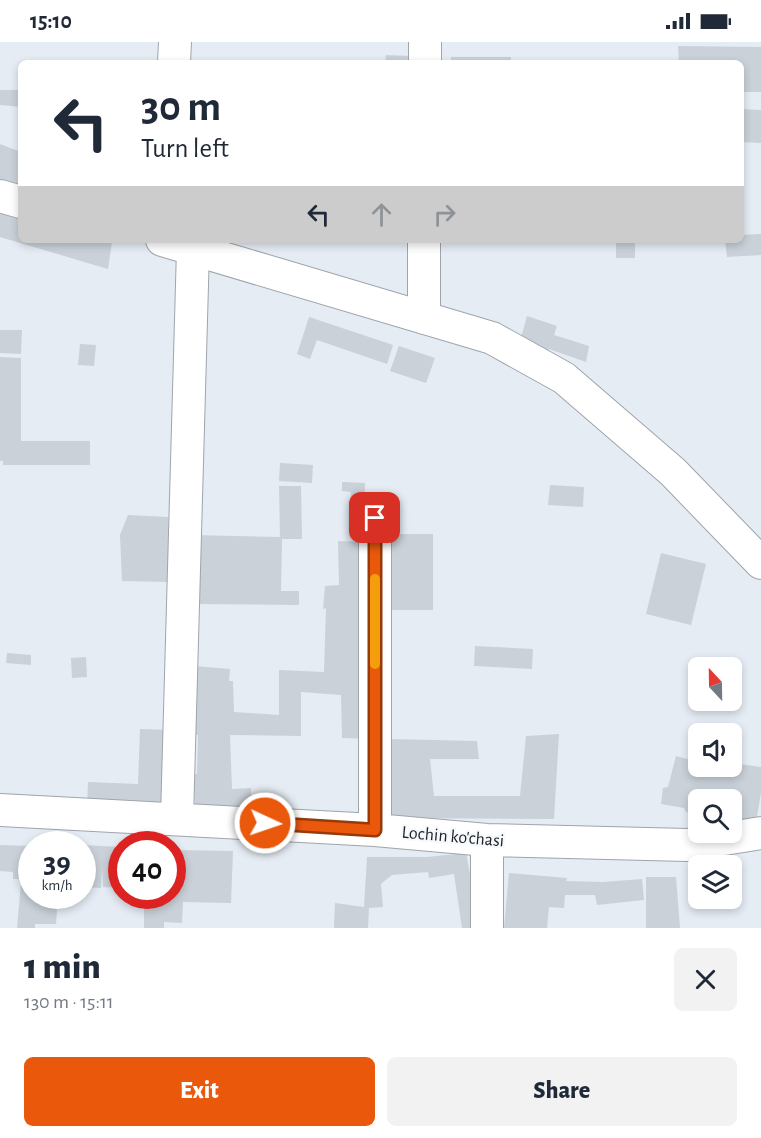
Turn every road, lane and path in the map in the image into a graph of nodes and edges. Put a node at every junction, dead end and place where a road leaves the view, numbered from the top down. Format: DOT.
graph roads {
  1 [pos="175,42"];
  2 [pos="425,42"];
  3 [pos="174,60"];
  4 [pos="425,60"];
  5 [pos="0,196"];
  6 [pos="18,201"];
  7 [pos="174,243"];
  8 [pos="424,243"];
  9 [pos="424,318"];
  10 [pos="375,518"];
  11 [pos="761,563"];
  12 [pos="0,810"];
  13 [pos="177,818"];
  14 [pos="375,830"];
  15 [pos="761,833"];
  16 [pos="486,840"];
  17 [pos="487,928"];
  1 -- 3 [label="street"];
  2 -- 4 [label="street"];
  5 -- 6 [label="street"];
  7 -- 9 [label="street"];
  7 -- 13 [label="street"];
  8 -- 9 [label="street"];
  9 -- 11 [label="street"];
  10 -- 14 [label="street"];
  12 -- 13 [label="street, Lochin ko'chasi"];
  13 -- 14 [label="street, Lochin ko'chasi"];
  14 -- 16 [label="street, Lochin ko'chasi"];
  15 -- 16 [label="street, Lochin ko'chasi"];
  16 -- 17 [label="street"];
}
